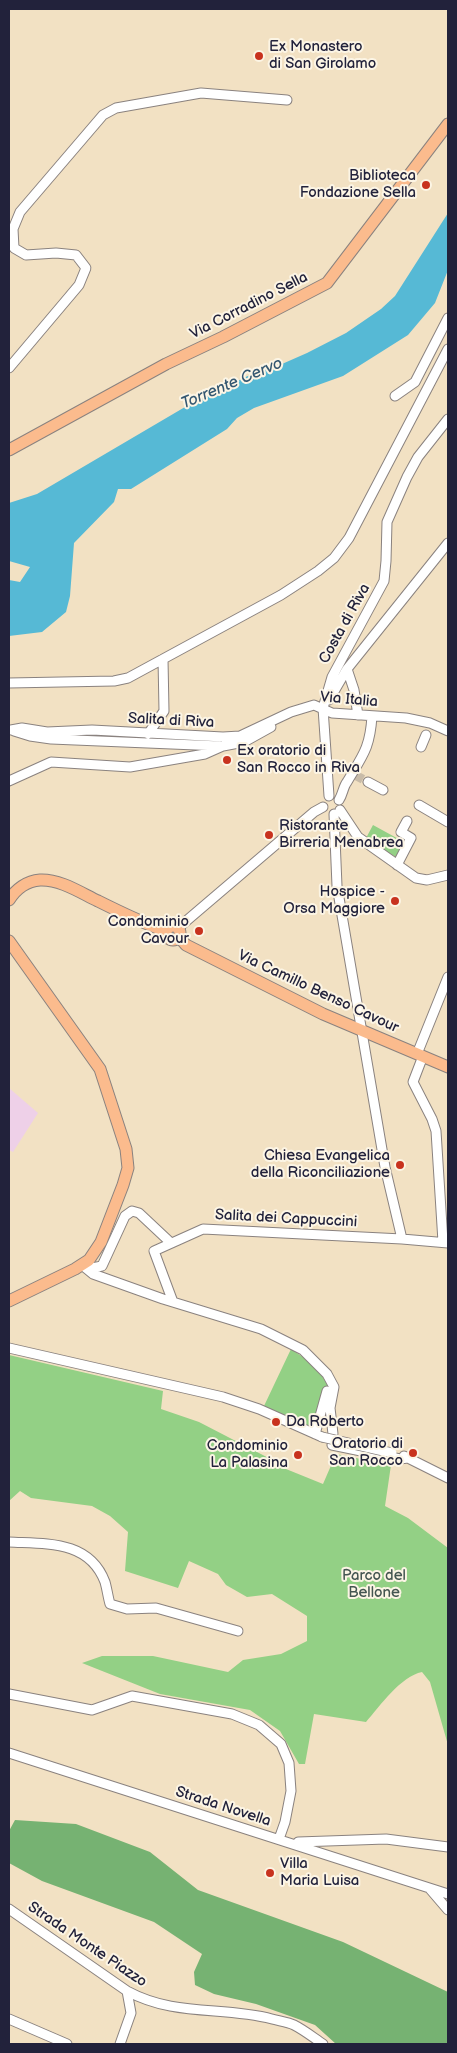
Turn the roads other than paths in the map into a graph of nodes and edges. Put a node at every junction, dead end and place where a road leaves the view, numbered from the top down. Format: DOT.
graph roads {
  1 [pos="287,100"];
  2 [pos="448,124"];
  3 [pos="448,318"];
  4 [pos="448,348"];
  5 [pos="9,368"];
  6 [pos="394,396"];
  7 [pos="448,419"];
  8 [pos="9,450"];
  9 [pos="448,543"];
  10 [pos="448,552"];
  11 [pos="437,557"];
  12 [pos="162,659"];
  13 [pos="347,669"];
  14 [pos="9,683"];
  15 [pos="323,708"];
  16 [pos="358,715"];
  17 [pos="372,716"];
  18 [pos="10,729"];
  19 [pos="448,731"];
  20 [pos="148,734"];
  21 [pos="426,736"];
  22 [pos="223,746"];
  23 [pos="421,747"];
  24 [pos="9,782"];
  25 [pos="368,782"];
  26 [pos="383,790"];
  27 [pos="329,796"];
  28 [pos="339,800"];
  29 [pos="419,805"];
  30 [pos="323,807"];
  31 [pos="337,812"];
  32 [pos="407,822"];
  33 [pos="448,822"];
  34 [pos="397,865"];
  35 [pos="448,875"];
  36 [pos="9,900"];
  37 [pos="178,933"];
  38 [pos="9,941"];
  39 [pos="448,977"];
  40 [pos="363,1032"];
  41 [pos="420,1055"];
  42 [pos="448,1067"];
  43 [pos="402,1239"];
  44 [pos="446,1242"];
  45 [pos="172,1243"];
  46 [pos="82,1265"];
  47 [pos="9,1301"];
  48 [pos="174,1302"];
  49 [pos="11,1348"];
  50 [pos="327,1391"];
  51 [pos="318,1435"];
  52 [pos="408,1458"];
  53 [pos="448,1478"];
  54 [pos="9,1542"];
  55 [pos="238,1631"];
  56 [pos="9,1694"];
  57 [pos="9,1753"];
  58 [pos="283,1840"];
  59 [pos="448,1846"];
  60 [pos="428,1886"];
  61 [pos="448,1894"];
  62 [pos="9,1909"];
  63 [pos="448,1910"];
  64 [pos="127,1991"];
  65 [pos="9,2019"];
  66 [pos="67,2044"];
  67 [pos="120,2044"];
  68 [pos="322,2044"];
  1 -- 5 [label="street"];
  2 -- 8 [label="main road, Via Corradino Sella"];
  3 -- 6 [label="street"];
  4 -- 12 [label="street"];
  7 -- 15 [label="street, Costa di Riva"];
  9 -- 11 [label="street"];
  10 -- 11 [label="street"];
  11 -- 13 [label="street"];
  12 -- 14 [label="street"];
  12 -- 20 [label="street"];
  13 -- 15 [label="street"];
  13 -- 16 [label="street"];
  15 -- 16 [label="street, Via Italia"];
  15 -- 20 [label="street, Salita di Riva"];
  15 -- 22 [label="street, Via Italia"];
  15 -- 27 [label="street"];
  16 -- 17 [label="street, Via Italia"];
  17 -- 19 [label="street, Via Italia"];
  17 -- 28 [label="street"];
  18 -- 20 [label="street, Salita di Riva"];
  18 -- 22 [label="street, Salita di Riva"];
  21 -- 23 [label="street"];
  22 -- 24 [label="street"];
  25 -- 26 [label="street"];
  27 -- 28 [label="street"];
  27 -- 30 [label="street"];
  28 -- 31 [label="street"];
  29 -- 33 [label="street"];
  30 -- 31 [label="street"];
  30 -- 37 [label="street"];
  31 -- 34 [label="street"];
  31 -- 40 [label="street"];
  32 -- 34 [label="street"];
  34 -- 35 [label="street"];
  36 -- 37 [label="main road"];
  37 -- 40 [label="main road, Via Camillo Benso Cavour"];
  38 -- 46 [label="main road"];
  39 -- 41 [label="street"];
  40 -- 41 [label="main road, Via Camillo Benso Cavour"];
  40 -- 43 [label="street"];
  41 -- 42 [label="main road, Via Camillo Benso Cavour"];
  41 -- 44 [label="street"];
  43 -- 44 [label="street, Salita dei Cappuccini"];
  43 -- 45 [label="street, Salita dei Cappuccini"];
  45 -- 46 [label="street"];
  45 -- 48 [label="street, Salita dei Cappuccini"];
  46 -- 47 [label="main road"];
  46 -- 48 [label="street"];
  48 -- 52 [label="street"];
  49 -- 51 [label="street"];
  50 -- 51 [label="street"];
  51 -- 52 [label="street, bridge"];
  52 -- 53 [label="street"];
  54 -- 55 [label="street"];
  56 -- 58 [label="street"];
  57 -- 58 [label="street, Strada Novella"];
  58 -- 59 [label="street"];
  58 -- 60 [label="street, Strada Novella"];
  60 -- 61 [label="street, Strada Novella"];
  60 -- 63 [label="street"];
  62 -- 64 [label="street, Strada Monte Piazzo"];
  64 -- 67 [label="street"];
  64 -- 68 [label="street, Strada Monte Piazzo"];
  65 -- 66 [label="street"];
}
